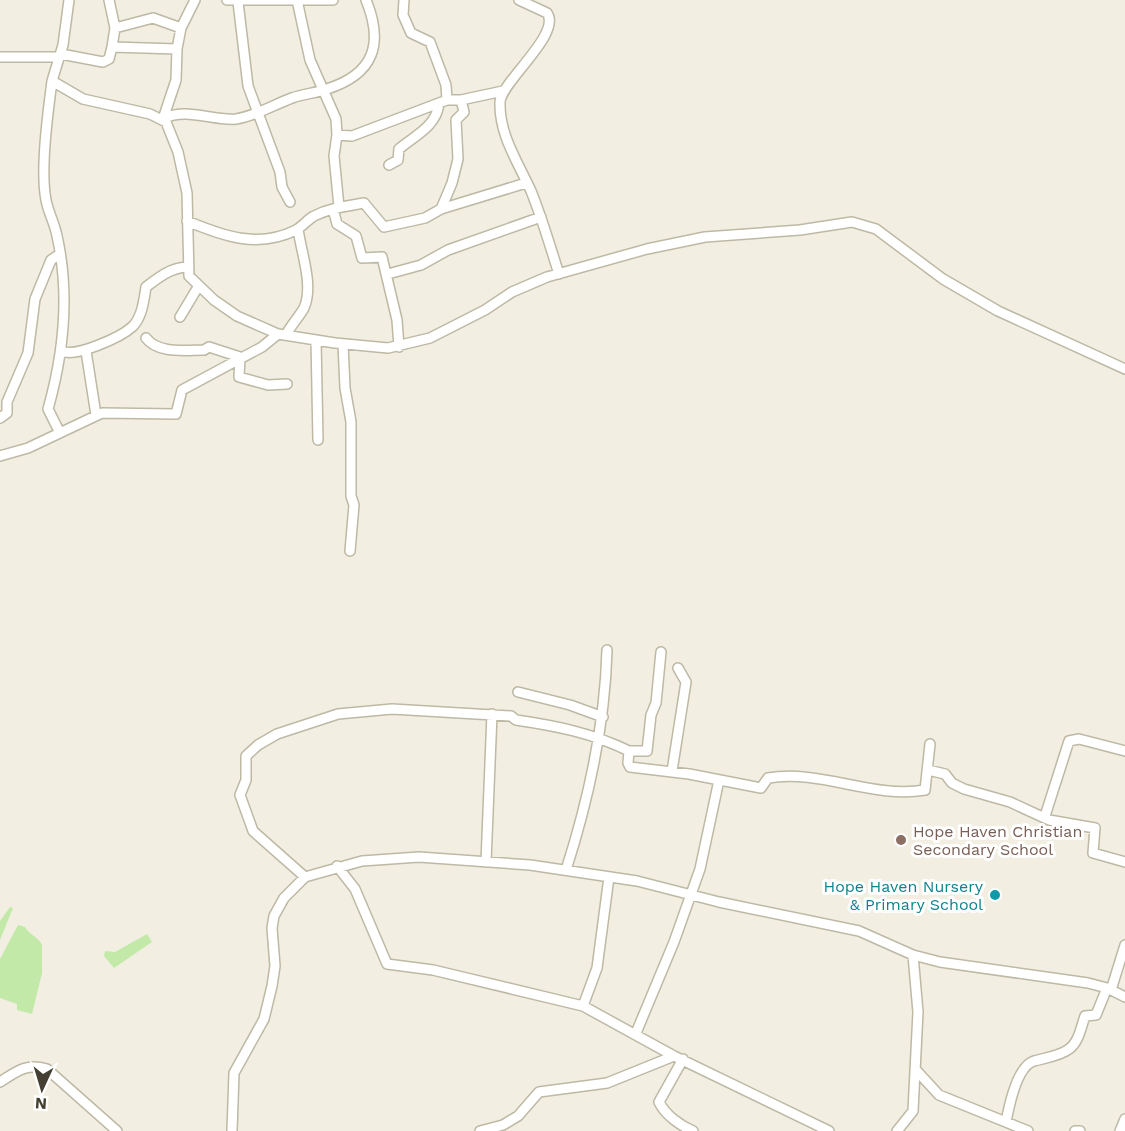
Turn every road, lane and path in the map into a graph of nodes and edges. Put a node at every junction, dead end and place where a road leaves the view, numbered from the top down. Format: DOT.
graph roads {
  1 [pos="69,0"];
  2 [pos="109,0"];
  3 [pos="195,0"];
  4 [pos="227,0"];
  5 [pos="333,0"];
  6 [pos="366,0"];
  7 [pos="404,0"];
  8 [pos="519,0"];
  9 [pos="297,1"];
  10 [pos="238,2"];
  11 [pos="115,28"];
  12 [pos="181,28"];
  13 [pos="112,47"];
  14 [pos="177,49"];
  15 [pos="61,56"];
  16 [pos="0,57"];
  17 [pos="52,81"];
  18 [pos="325,90"];
  19 [pos="503,91"];
  20 [pos="461,100"];
  21 [pos="443,102"];
  22 [pos="256,114"];
  23 [pos="163,119"];
  24 [pos="337,135"];
  25 [pos="389,165"];
  26 [pos="526,183"];
  27 [pos="290,202"];
  28 [pos="336,208"];
  29 [pos="441,209"];
  30 [pos="541,217"];
  31 [pos="187,221"];
  32 [pos="298,229"];
  33 [pos="60,254"];
  34 [pos="187,267"];
  35 [pos="388,274"];
  36 [pos="559,274"];
  37 [pos="198,287"];
  38 [pos="180,316"];
  39 [pos="282,335"];
  40 [pos="146,338"];
  41 [pos="316,340"];
  42 [pos="343,344"];
  43 [pos="399,347"];
  44 [pos="62,351"];
  45 [pos="86,351"];
  46 [pos="240,357"];
  47 [pos="1125,369"];
  48 [pos="287,384"];
  49 [pos="96,415"];
  50 [pos="0,418"];
  51 [pos="60,433"];
  52 [pos="318,440"];
  53 [pos="0,456"];
  54 [pos="350,551"];
  55 [pos="607,650"];
  56 [pos="661,652"];
  57 [pos="678,668"];
  58 [pos="518,692"];
  59 [pos="492,714"];
  60 [pos="603,717"];
  61 [pos="598,737"];
  62 [pos="930,744"];
  63 [pos="1125,751"];
  64 [pos="629,752"];
  65 [pos="928,770"];
  66 [pos="672,771"];
  67 [pos="719,780"];
  68 [pos="1045,816"];
  69 [pos="486,862"];
  70 [pos="1125,862"];
  71 [pos="337,866"];
  72 [pos="566,870"];
  73 [pos="305,877"];
  74 [pos="609,877"];
  75 [pos="691,894"];
  76 [pos="1125,945"];
  77 [pos="913,955"];
  78 [pos="1109,989"];
  79 [pos="1125,997"];
  80 [pos="583,1006"];
  81 [pos="636,1033"];
  82 [pos="679,1057"];
  83 [pos="916,1070"];
  84 [pos="0,1083"];
  85 [pos="1125,1119"];
  86 [pos="808,1121"];
  87 [pos="1006,1122"];
  88 [pos="117,1131"];
  89 [pos="232,1131"];
  90 [pos="480,1131"];
  91 [pos="693,1131"];
  92 [pos="802,1131"];
  93 [pos="829,1131"];
  94 [pos="897,1131"];
  95 [pos="1028,1131"];
  96 [pos="1075,1131"];
  97 [pos="1080,1131"];
  98 [pos="1120,1131"];
  1 -- 15 [label="street"];
  2 -- 11 [label="street"];
  3 -- 12 [label="street"];
  4 -- 10 [label="street"];
  5 -- 9 [label="street"];
  6 -- 18 [label="street"];
  7 -- 21 [label="street"];
  8 -- 19 [label="street"];
  9 -- 10 [label="street"];
  9 -- 18 [label="street"];
  10 -- 22 [label="street"];
  11 -- 12 [label="street"];
  11 -- 13 [label="street"];
  12 -- 14 [label="street"];
  13 -- 14 [label="street"];
  13 -- 15 [label="street"];
  14 -- 23 [label="street"];
  15 -- 16 [label="street"];
  15 -- 17 [label="street"];
  17 -- 23 [label="street"];
  17 -- 33 [label="street"];
  18 -- 22 [label="street"];
  18 -- 24 [label="street"];
  19 -- 20 [label="street"];
  19 -- 26 [label="street"];
  20 -- 21 [label="street"];
  20 -- 29 [label="street"];
  21 -- 24 [label="street"];
  21 -- 25 [label="street"];
  22 -- 23 [label="street"];
  22 -- 27 [label="street"];
  23 -- 31 [label="street"];
  24 -- 28 [label="street"];
  26 -- 29 [label="street"];
  26 -- 30 [label="street"];
  28 -- 29 [label="street"];
  28 -- 32 [label="street"];
  28 -- 35 [label="street"];
  30 -- 35 [label="street"];
  30 -- 36 [label="street"];
  31 -- 32 [label="street"];
  31 -- 34 [label="street"];
  32 -- 39 [label="street"];
  33 -- 44 [label="street"];
  33 -- 50 [label="street"];
  34 -- 37 [label="street"];
  34 -- 45 [label="street"];
  35 -- 43 [label="street"];
  36 -- 43 [label="street"];
  36 -- 47 [label="street"];
  37 -- 38 [label="street"];
  37 -- 39 [label="street"];
  39 -- 41 [label="street"];
  39 -- 46 [label="street"];
  40 -- 46 [label="street"];
  41 -- 42 [label="street"];
  41 -- 52 [label="street"];
  42 -- 43 [label="street"];
  42 -- 54 [label="street"];
  44 -- 45 [label="street"];
  44 -- 51 [label="street"];
  45 -- 49 [label="street"];
  46 -- 48 [label="street"];
  46 -- 49 [label="street"];
  49 -- 51 [label="street"];
  51 -- 53 [label="street"];
  55 -- 60 [label="street"];
  56 -- 64 [label="street"];
  57 -- 66 [label="street"];
  58 -- 60 [label="street"];
  59 -- 61 [label="street"];
  59 -- 69 [label="street"];
  59 -- 73 [label="street"];
  60 -- 61 [label="street"];
  61 -- 64 [label="street"];
  61 -- 72 [label="street"];
  62 -- 65 [label="street"];
  63 -- 68 [label="street"];
  64 -- 66 [label="street"];
  65 -- 67 [label="street"];
  65 -- 68 [label="street"];
  66 -- 67 [label="street"];
  67 -- 75 [label="street"];
  68 -- 70 [label="street"];
  69 -- 71 [label="street"];
  69 -- 72 [label="street"];
  71 -- 73 [label="street"];
  71 -- 80 [label="street"];
  72 -- 74 [label="street"];
  73 -- 89 [label="street"];
  74 -- 75 [label="street"];
  74 -- 80 [label="street"];
  75 -- 77 [label="street"];
  75 -- 81 [label="street"];
  76 -- 78 [label="street"];
  77 -- 78 [label="street"];
  77 -- 83 [label="street"];
  78 -- 79 [label="street"];
  78 -- 87 [label="street"];
  80 -- 81 [label="street"];
  81 -- 82 [label="street"];
  82 -- 86 [label="street"];
  82 -- 90 [label="street"];
  82 -- 91 [label="street"];
  83 -- 87 [label="street"];
  83 -- 94 [label="street"];
  84 -- 88 [label="street"];
  85 -- 98 [label="street"];
  86 -- 92 [label="street"];
  86 -- 93 [label="street"];
  87 -- 95 [label="street"];
  96 -- 97 [label="street"];
}
